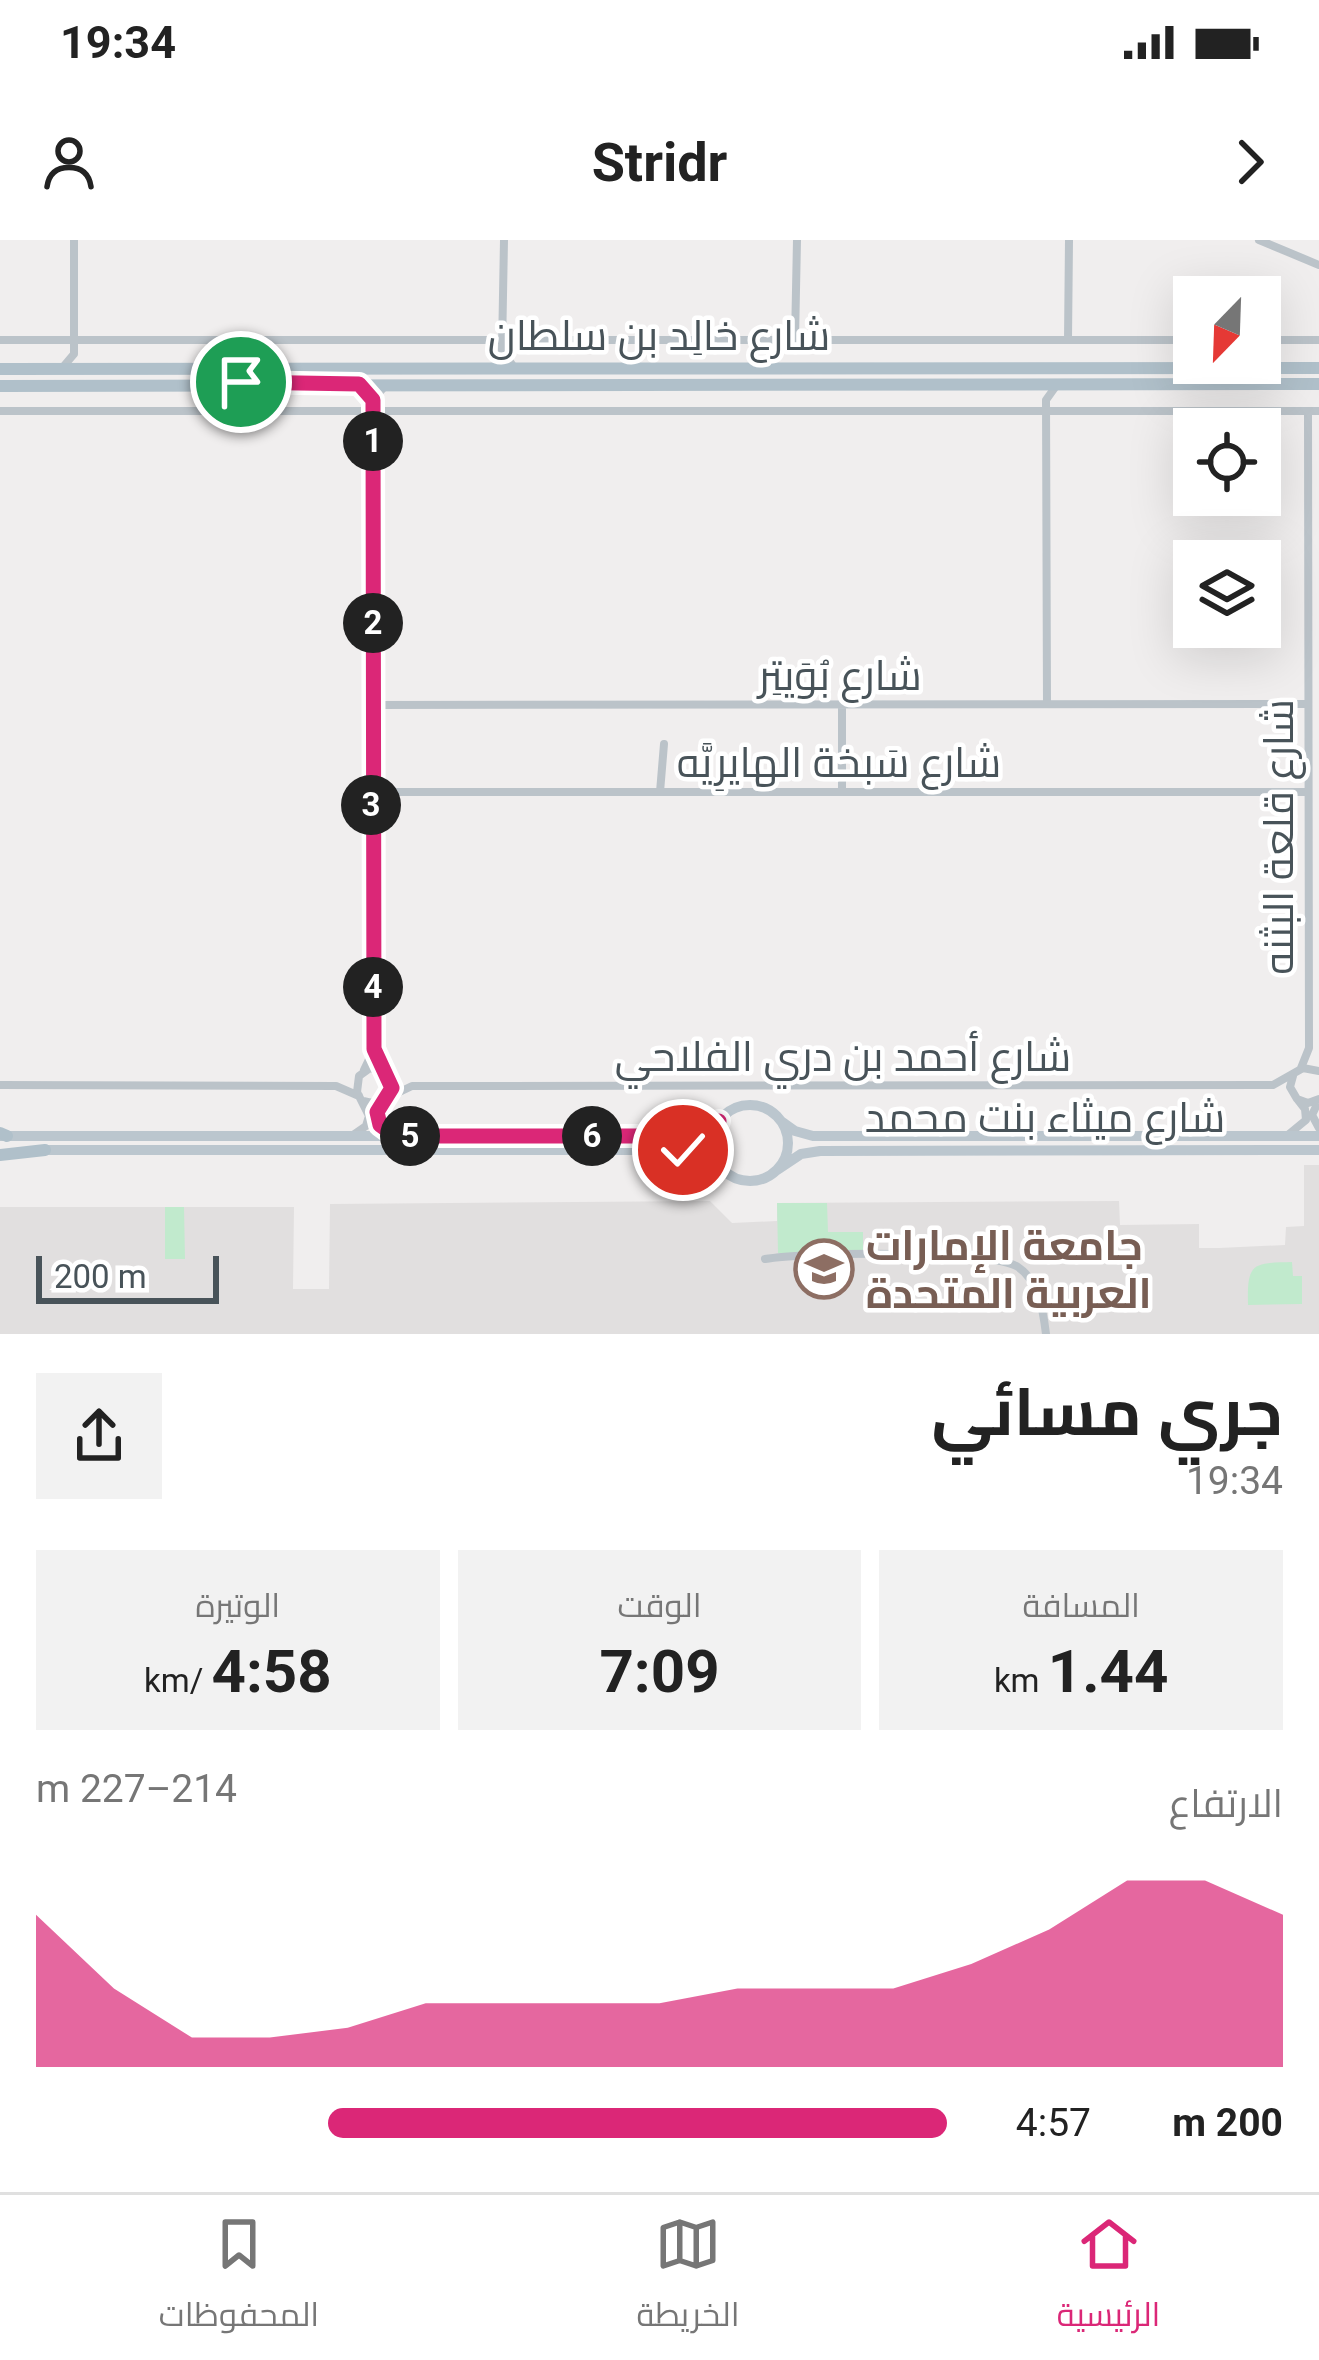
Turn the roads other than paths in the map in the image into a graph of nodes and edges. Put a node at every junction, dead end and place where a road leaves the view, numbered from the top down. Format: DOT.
graph roads {
  1 [pos="74,240"];
  2 [pos="504,240"];
  3 [pos="797,240"];
  4 [pos="1070,240"];
  5 [pos="1259,240"];
  6 [pos="1319,265"];
  7 [pos="0,340"];
  8 [pos="75,340"];
  9 [pos="795,340"];
  10 [pos="1068,340"];
  11 [pos="1173,340"];
  12 [pos="1281,340"];
  13 [pos="1319,340"];
  14 [pos="502,345"];
  15 [pos="74,354"];
  16 [pos="1318,367"];
  17 [pos="337,368"];
  18 [pos="487,368"];
  19 [pos="516,368"];
  20 [pos="693,368"];
  21 [pos="0,369"];
  22 [pos="60,369"];
  23 [pos="90,369"];
  24 [pos="359,384"];
  25 [pos="387,384"];
  26 [pos="599,384"];
  27 [pos="1033,384"];
  28 [pos="1058,384"];
  29 [pos="1319,384"];
  30 [pos="241,385"];
  31 [pos="0,386"];
  32 [pos="1046,405"];
  33 [pos="373,406"];
  34 [pos="0,411"];
  35 [pos="1308,411"];
  36 [pos="1319,411"];
  37 [pos="1308,663"];
  38 [pos="1319,663"];
  39 [pos="1047,704"];
  40 [pos="1307,704"];
  41 [pos="373,705"];
  42 [pos="842,705"];
  43 [pos="664,744"];
  44 [pos="1308,791"];
  45 [pos="371,792"];
  46 [pos="661,792"];
  47 [pos="842,792"];
  48 [pos="1309,1048"];
  49 [pos="374,1049"];
  50 [pos="1319,1071"];
  51 [pos="1297,1072"];
  52 [pos="362,1073"];
  53 [pos="387,1075"];
  54 [pos="0,1085"];
  55 [pos="1273,1085"];
  56 [pos="336,1086"];
  57 [pos="412,1086"];
  58 [pos="1296,1098"];
  59 [pos="362,1099"];
  60 [pos="385,1100"];
  61 [pos="1319,1100"];
  62 [pos="719,1121"];
  63 [pos="781,1121"];
  64 [pos="1319,1132"];
  65 [pos="2,1135"];
  66 [pos="352,1136"];
  67 [pos="395,1136"];
  68 [pos="1287,1136"];
  69 [pos="45,1150"];
  70 [pos="1319,1150"];
  71 [pos="0,1153"];
  72 [pos="719,1165"];
  73 [pos="778,1170"];
  74 [pos="765,1259"];
  75 [pos="1046,1334"];
  1 -- 8 [label="street"];
  2 -- 14 [label="street"];
  3 -- 9 [label="street"];
  4 -- 10 [label="street"];
  5 -- 6 [label="street"];
  7 -- 8 [label="street"];
  8 -- 14 [label="street"];
  8 -- 15 [label="street"];
  9 -- 10 [label="street"];
  9 -- 14 [label="street"];
  10 -- 11 [label="street"];
  12 -- 13 [label="street"];
  14 -- 18 [label="street"];
  14 -- 19 [label="street"];
  15 -- 22 [label="street"];
  15 -- 23 [label="street"];
  16 -- 20 [label="main road, شارع خالِد بن سلطان"];
  17 -- 18 [label="main road, شارع خالِد بن سلطان"];
  17 -- 23 [label="main road, شارع خالِد بن سلطان"];
  17 -- 30 [label="main road"];
  18 -- 19 [label="main road, شارع خالِد بن سلطان"];
  19 -- 20 [label="main road, شارع خالِد بن سلطان"];
  20 -- 26 [label="main road"];
  21 -- 22 [label="main road, شارع خالِد بن سلطان"];
  22 -- 23 [label="main road, شارع خالِد بن سلطان"];
  24 -- 25 [label="main road, شارع خالِد بن سلطان"];
  24 -- 30 [label="main road, شارع خالِد بن سلطان"];
  24 -- 33 [label="street"];
  25 -- 26 [label="main road, شارع خالِد بن سلطان"];
  25 -- 33 [label="street"];
  26 -- 27 [label="main road, شارع خالِد بن سلطان"];
  27 -- 28 [label="main road, شارع خالِد بن سلطان"];
  27 -- 32 [label="street"];
  28 -- 29 [label="main road, شارع خالِد بن سلطان"];
  28 -- 32 [label="street"];
  30 -- 31 [label="main road, شارع خالِد بن سلطان"];
  32 -- 33 [label="street"];
  32 -- 35 [label="street"];
  32 -- 39 [label="street"];
  33 -- 34 [label="street"];
  33 -- 41 [label="street"];
  35 -- 36 [label="street"];
  35 -- 37 [label="street, شارع قلعة البثنه"];
  37 -- 38 [label="street"];
  37 -- 40 [label="street, شارع قلعة البثنه"];
  39 -- 40 [label="street, شارع بُوَيتِر"];
  39 -- 42 [label="street, شارع بُوَيتِر"];
  40 -- 44 [label="street, شارع قلعة البثنه"];
  41 -- 42 [label="street, شارع بُوَيتِر"];
  41 -- 45 [label="street"];
  42 -- 47 [label="street"];
  43 -- 46 [label="street"];
  44 -- 47 [label="street, شارع سَبخة الهايرِيَّه"];
  44 -- 48 [label="street, شارع قلعة البثنه"];
  45 -- 46 [label="street, شارع سَبخة الهايرِيَّه"];
  45 -- 49 [label="street"];
  46 -- 47 [label="street, شارع سَبخة الهايرِيَّه"];
  48 -- 50 [label="street, شارع قلعة البثنه"];
  48 -- 51 [label="street, شارع قلعة البثنه"];
  49 -- 52 [label="street"];
  49 -- 53 [label="street"];
  50 -- 51 [label="street"];
  51 -- 55 [label="street, شارع أحمد بن دري الفلاحي"];
  51 -- 58 [label="street"];
  52 -- 53 [label="street"];
  52 -- 56 [label="street"];
  52 -- 59 [label="street"];
  53 -- 57 [label="street, شارع أحمد بن دري الفلاحي"];
  53 -- 60 [label="street"];
  54 -- 56 [label="street"];
  55 -- 57 [label="street, شارع أحمد بن دري الفلاحي"];
  55 -- 58 [label="street, شارع أحمد بن دري الفلاحي"];
  56 -- 59 [label="street"];
  57 -- 60 [label="street, شارع أحمد بن دري الفلاحي"];
  58 -- 61 [label="street"];
  58 -- 68 [label="street"];
  59 -- 60 [label="street"];
  59 -- 66 [label="street"];
  60 -- 67 [label="street"];
  61 -- 64 [label="street"];
  62 -- 63 [label="main road"];
  62 -- 67 [label="main road"];
  62 -- 72 [label="main road"];
  63 -- 68 [label="main road, شارع ميثاء بنت محمد"];
  63 -- 73 [label="main road"];
  64 -- 68 [label="main road, شارع ميثاء بنت محمد"];
  65 -- 66 [label="main road"];
  66 -- 67 [label="main road"];
  69 -- 71 [label="main road"];
  69 -- 72 [label="main road"];
  70 -- 73 [label="main road, شارع ميثاء بنت محمد"];
  72 -- 73 [label="main road"];
  74 -- 75 [label="street"];
}
